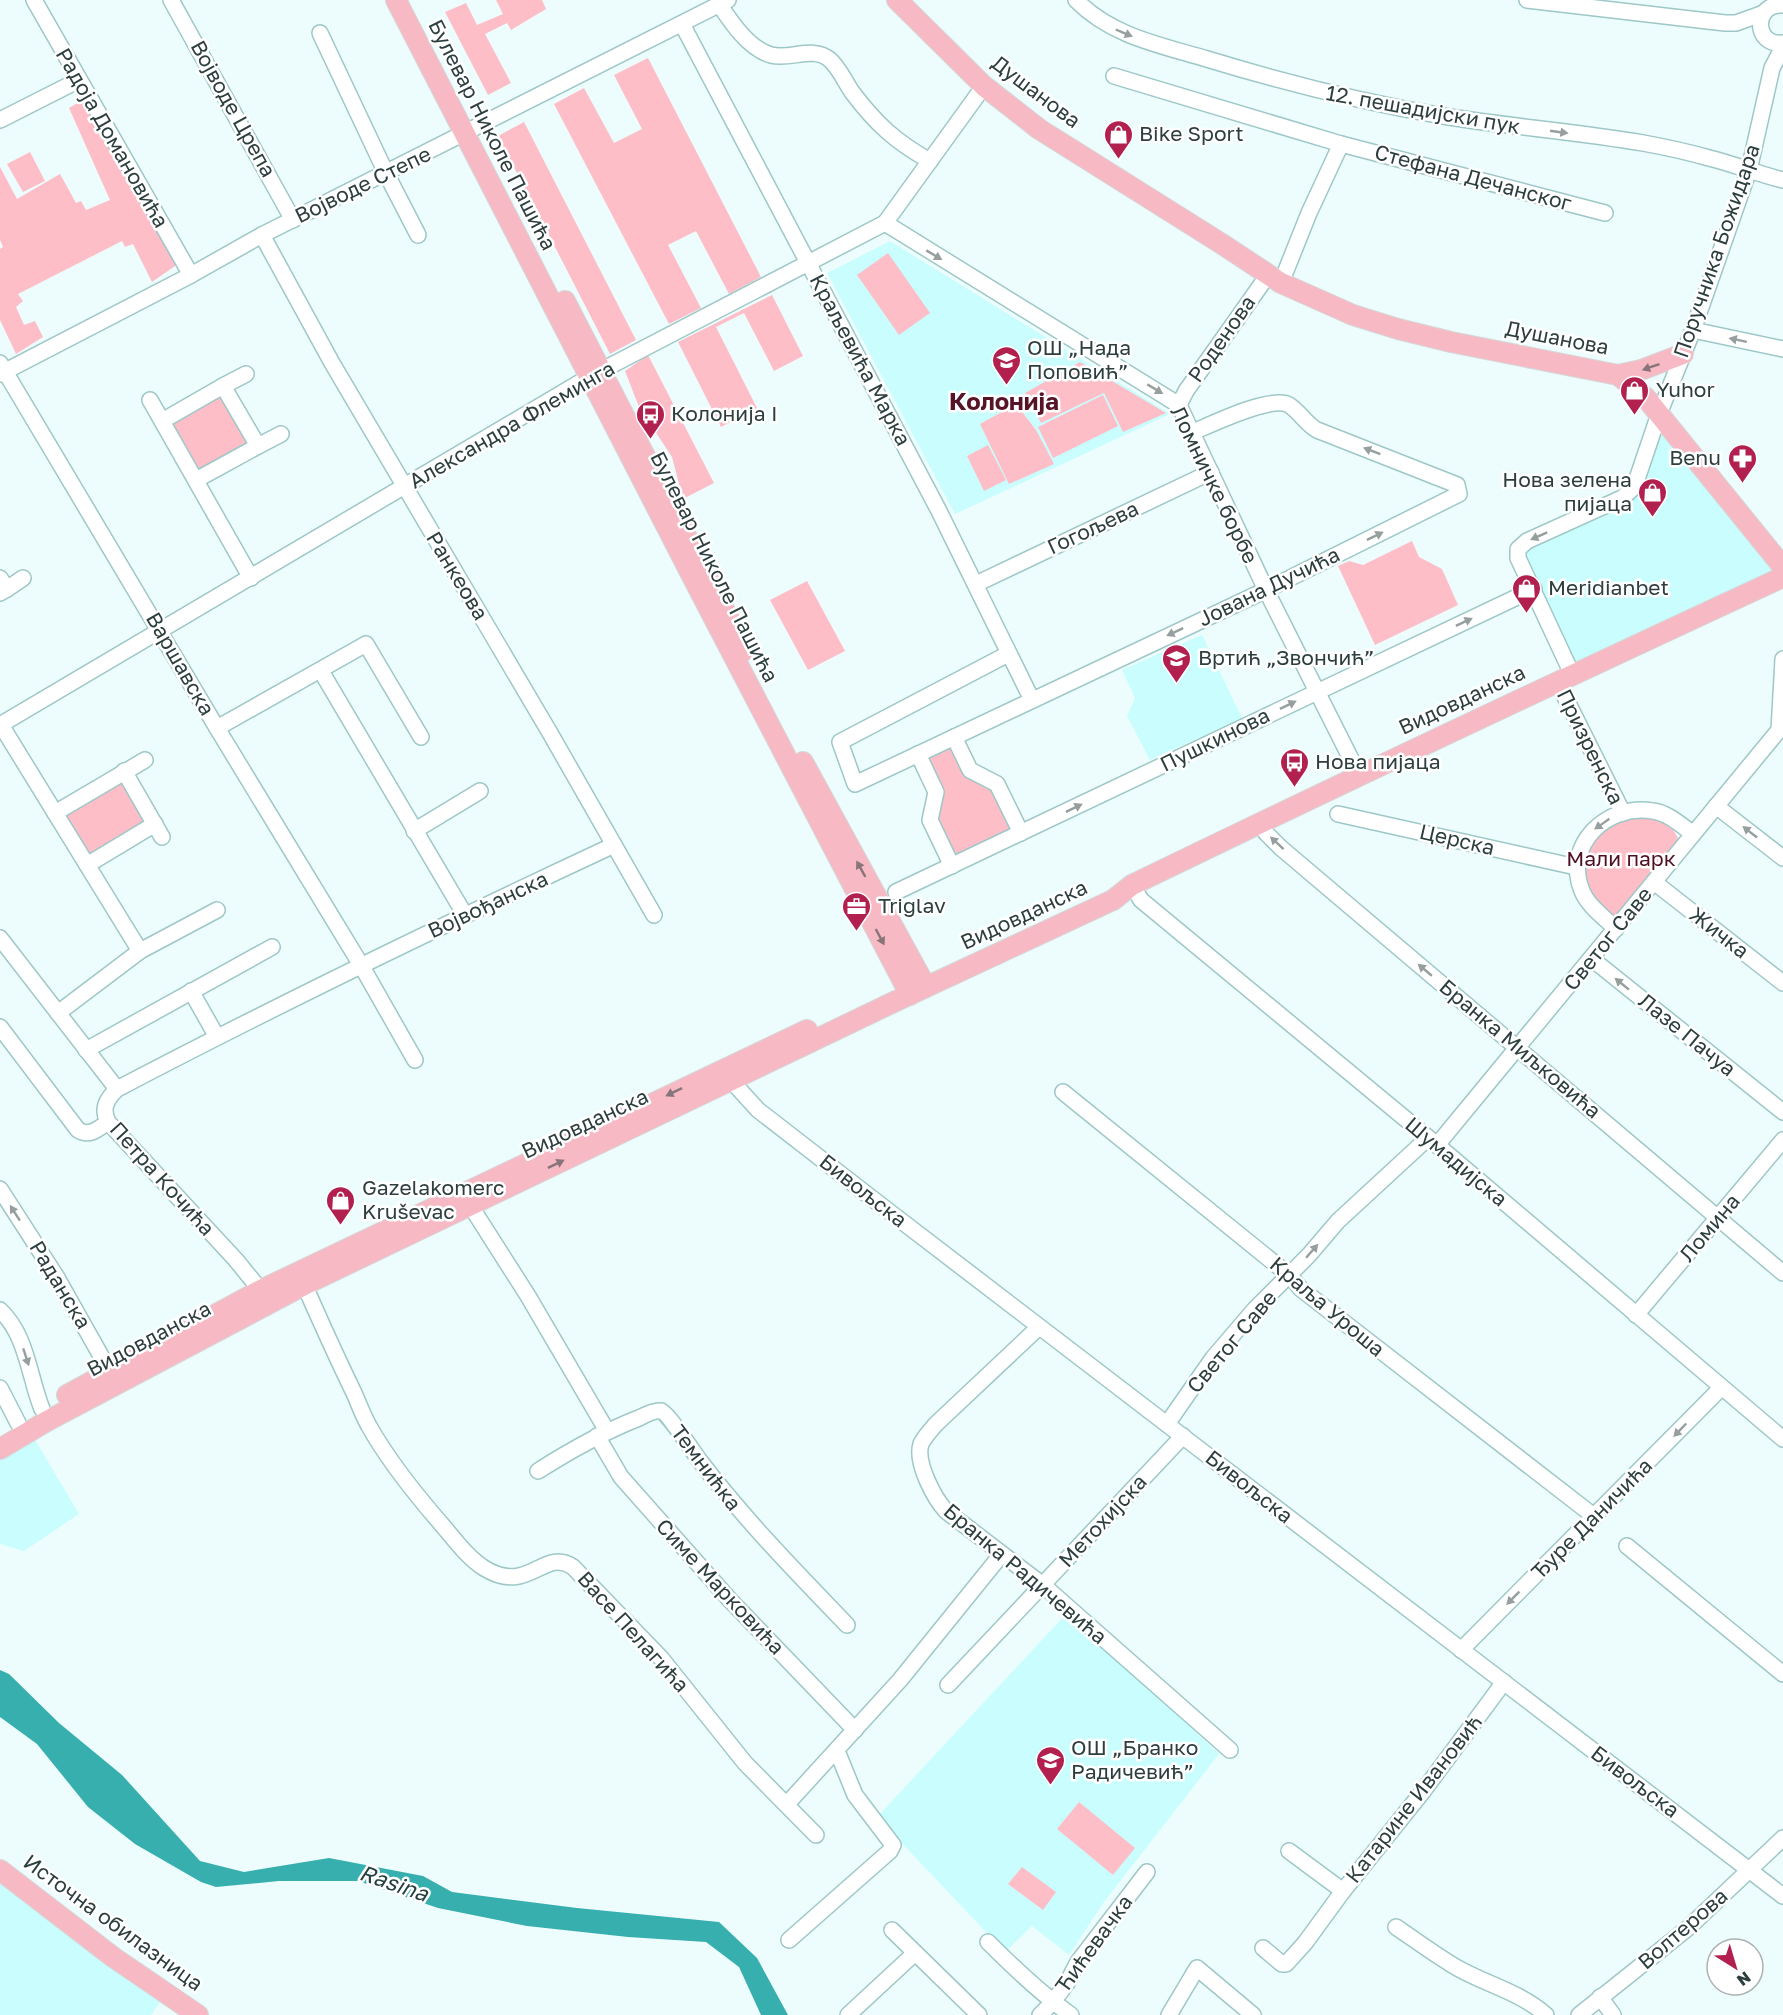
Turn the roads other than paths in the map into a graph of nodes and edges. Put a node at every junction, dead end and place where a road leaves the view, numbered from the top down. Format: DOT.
graph roads {
  1 [pos="34,0"];
  2 [pos="171,0"];
  3 [pos="396,0"];
  4 [pos="409,0"];
  5 [pos="897,0"];
  6 [pos="1076,0"];
  7 [pos="1527,0"];
  8 [pos="724,2"];
  9 [pos="1775,4"];
  10 [pos="1736,23"];
  11 [pos="682,24"];
  12 [pos="320,33"];
  13 [pos="1764,35"];
  14 [pos="1783,45"];
  15 [pos="1773,65"];
  16 [pos="1114,76"];
  17 [pos="79,80"];
  18 [pos="984,86"];
  19 [pos="0,120"];
  20 [pos="470,132"];
  21 [pos="1341,144"];
  22 [pos="930,161"];
  23 [pos="1749,170"];
  24 [pos="386,173"];
  25 [pos="1783,180"];
  26 [pos="1605,213"];
  27 [pos="293,220"];
  28 [pos="885,223"];
  29 [pos="262,235"];
  30 [pos="418,236"];
  31 [pos="809,263"];
  32 [pos="191,275"];
  33 [pos="1275,279"];
  34 [pos="1693,330"];
  35 [pos="1783,350"];
  36 [pos="1683,354"];
  37 [pos="2,369"];
  38 [pos="246,374"];
  39 [pos="595,374"];
  40 [pos="1618,375"];
  41 [pos="223,386"];
  42 [pos="150,400"];
  43 [pos="1179,405"];
  44 [pos="1659,414"];
  45 [pos="162,421"];
  46 [pos="281,434"];
  47 [pos="1191,434"];
  48 [pos="258,446"];
  49 [pos="1211,472"];
  50 [pos="196,480"];
  51 [pos="404,487"];
  52 [pos="1783,567"];
  53 [pos="1783,577"];
  54 [pos="24,578"];
  55 [pos="251,578"];
  56 [pos="976,584"];
  57 [pos="2,587"];
  58 [pos="1534,589"];
  59 [pos="1266,590"];
  60 [pos="161,632"];
  61 [pos="1008,654"];
  62 [pos="1783,659"];
  63 [pos="321,671"];
  64 [pos="1565,678"];
  65 [pos="1318,691"];
  66 [pos="1032,700"];
  67 [pos="0,725"];
  68 [pos="217,728"];
  69 [pos="1781,731"];
  70 [pos="421,737"];
  71 [pos="954,737"];
  72 [pos="918,754"];
  73 [pos="145,760"];
  74 [pos="124,771"];
  75 [pos="1359,775"];
  76 [pos="480,791"];
  77 [pos="1716,806"];
  78 [pos="55,813"];
  79 [pos="1623,813"];
  80 [pos="1338,814"];
  81 [pos="1261,822"];
  82 [pos="414,831"];
  83 [pos="1021,833"];
  84 [pos="1693,834"];
  85 [pos="614,845"];
  86 [pos="1783,858"];
  87 [pos="87,865"];
  88 [pos="952,866"];
  89 [pos="1576,867"];
  90 [pos="1654,882"];
  91 [pos="1132,885"];
  92 [pos="896,892"];
  93 [pos="218,910"];
  94 [pos="465,915"];
  95 [pos="654,915"];
  96 [pos="1616,929"];
  97 [pos="0,938"];
  98 [pos="272,946"];
  99 [pos="140,951"];
  100 [pos="1592,959"];
  101 [pos="361,965"];
  102 [pos="1783,983"];
  103 [pos="915,986"];
  104 [pos="191,991"];
  105 [pos="58,1013"];
  106 [pos="0,1027"];
  107 [pos="217,1037"];
  108 [pos="1518,1048"];
  109 [pos="86,1050"];
  110 [pos="414,1060"];
  111 [pos="730,1073"];
  112 [pos="117,1089"];
  113 [pos="1063,1092"];
  114 [pos="1783,1112"];
  115 [pos="108,1122"];
  116 [pos="1783,1140"];
  117 [pos="1432,1142"];
  118 [pos="0,1189"];
  119 [pos="485,1190"];
  120 [pos="470,1205"];
  121 [pos="1719,1217"];
  122 [pos="1783,1273"];
  123 [pos="1290,1275"];
  124 [pos="306,1284"];
  125 [pos="265,1296"];
  126 [pos="0,1310"];
  127 [pos="1636,1315"];
  128 [pos="1039,1327"];
  129 [pos="113,1377"];
  130 [pos="0,1388"];
  131 [pos="1721,1388"];
  132 [pos="42,1409"];
  133 [pos="18,1423"];
  134 [pos="1167,1424"];
  135 [pos="602,1433"];
  136 [pos="0,1434"];
  137 [pos="1184,1436"];
  138 [pos="1783,1440"];
  139 [pos="0,1449"];
  140 [pos="538,1471"];
  141 [pos="1595,1517"];
  142 [pos="1627,1546"];
  143 [pos="1001,1555"];
  144 [pos="1044,1586"];
  145 [pos="847,1625"];
  146 [pos="1461,1650"];
  147 [pos="1783,1674"];
  148 [pos="1504,1682"];
  149 [pos="948,1685"];
  150 [pos="855,1730"];
  151 [pos="1230,1750"];
  152 [pos="837,1751"];
  153 [pos="787,1804"];
  154 [pos="816,1835"];
  155 [pos="1783,1838"];
  156 [pos="1289,1851"];
  157 [pos="0,1870"];
  158 [pos="1749,1870"];
  159 [pos="1147,1872"];
  160 [pos="1343,1891"];
  161 [pos="1783,1896"];
  162 [pos="1395,1927"];
  163 [pos="892,1930"];
  164 [pos="789,1940"];
  165 [pos="988,1942"];
  166 [pos="1263,1948"];
  167 [pos="915,1953"];
  168 [pos="1600,1997"];
  169 [pos="1053,2002"];
  170 [pos="967,2012"];
  171 [pos="198,2015"];
  172 [pos="848,2015"];
  173 [pos="1040,2015"];
  174 [pos="1071,2015"];
  175 [pos="1169,2015"];
  176 [pos="1253,2015"];
  177 [pos="1546,2015"];
  178 [pos="1579,2015"];
  179 [pos="1613,2015"];
  1 -- 17 [label="street, Радоја Домановића"];
  2 -- 27 [label="street, Војводе Црепа"];
  3 -- 20 [label="main road, Булевар Николе Пашића"];
  4 -- 20 [label="main road, Булевар Николе Пашића"];
  5 -- 18 [label="main road, Душанова"];
  6 -- 23 [label="street, 12. пешадијски пук, one-way"];
  7 -- 10 [label="street"];
  8 -- 11 [label="street, Војводе Степе"];
  8 -- 22 [label="street"];
  9 -- 10 [label="street"];
  9 -- 13 [label="street"];
  10 -- 13 [label="street"];
  11 -- 20 [label="street, Војводе Степе"];
  11 -- 31 [label="street, Краљевића Марка"];
  12 -- 24 [label="street"];
  13 -- 14 [label="street"];
  13 -- 15 [label="street, Поручника Божидара"];
  14 -- 15 [label="street, Поручника Божидара"];
  15 -- 23 [label="street, Поручника Божидара"];
  16 -- 21 [label="street, Стефана Дечанског"];
  17 -- 19 [label="street"];
  17 -- 32 [label="street, Радоја Домановића"];
  18 -- 22 [label="street, Александра Флеминга"];
  18 -- 33 [label="main road, Душанова"];
  20 -- 24 [label="street, Војводе Степе"];
  20 -- 39 [label="main road, Булевар Николе Пашића"];
  21 -- 26 [label="street, Стефана Дечанског"];
  21 -- 33 [label="street"];
  22 -- 28 [label="street, Александра Флеминга"];
  23 -- 25 [label="street, 12. пешадијски пук"];
  23 -- 34 [label="street, Поручника Божидара"];
  24 -- 27 [label="street, Војводе Степе"];
  24 -- 30 [label="street"];
  27 -- 29 [label="street, Војводе Степе"];
  28 -- 31 [label="street, Александра Флеминга"];
  28 -- 43 [label="street, Ломничке борбе, one-way"];
  29 -- 32 [label="street, Војводе Степе"];
  29 -- 51 [label="street, Ранкеова"];
  31 -- 39 [label="street, Александра Флеминга"];
  31 -- 56 [label="street, Краљевића Марка"];
  32 -- 37 [label="street, Војводе Степе"];
  33 -- 40 [label="main road, Душанова"];
  33 -- 43 [label="street, Роденова"];
  35 -- 34 [label="street, one-way"];
  34 -- 36 [label="street, Поручника Божидара"];
  36 -- 40 [label="main road, one-way"];
  36 -- 44 [label="street, Поручника Божидара"];
  37 -- 60 [label="street, Варшавска"];
  38 -- 41 [label="street"];
  39 -- 51 [label="street, Александра Флеминга"];
  39 -- 103 [label="main road, Булевар Николе Пашића"];
  40 -- 44 [label="main road, Душанова"];
  41 -- 45 [label="street"];
  41 -- 48 [label="street"];
  42 -- 45 [label="street"];
  43 -- 47 [label="street, Ломничке борбе"];
  44 -- 52 [label="main road, Душанова"];
  44 -- 58 [label="street, Поручника Божидара, one-way"];
  45 -- 50 [label="street"];
  46 -- 48 [label="street"];
  47 -- 49 [label="street, Ломничке борбе"];
  59 -- 47 [label="street, Јована Дучића, one-way"];
  48 -- 50 [label="street"];
  49 -- 56 [label="street, Гогољева"];
  49 -- 59 [label="street, Ломничке борбе"];
  50 -- 55 [label="street"];
  51 -- 55 [label="street, Александра Флеминга"];
  51 -- 85 [label="street, Ранкеова"];
  53 -- 64 [label="main road, Видовданска"];
  54 -- 57 [label="street"];
  55 -- 60 [label="street, Александра Флеминга"];
  56 -- 61 [label="street, Краљевића Марка"];
  58 -- 64 [label="street, Поручника Божидара"];
  65 -- 58 [label="street, Пушкинова, one-way"];
  59 -- 65 [label="street, Ломничке борбе"];
  59 -- 66 [label="street, Јована Дучића, one-way"];
  60 -- 67 [label="street, Александра Флеминга"];
  60 -- 68 [label="street, Варшавска"];
  61 -- 66 [label="street, Краљевића Марка"];
  61 -- 72 [label="street, Јована Дучића"];
  62 -- 69 [label="street, Светог Саве"];
  63 -- 68 [label="street"];
  63 -- 70 [label="street"];
  63 -- 82 [label="street"];
  64 -- 75 [label="main road, Видовданска"];
  64 -- 79 [label="street, Призренска"];
  65 -- 75 [label="street, Ломничке борбе"];
  83 -- 65 [label="street, Пушкинова, one-way"];
  66 -- 71 [label="street, Јована Дучића"];
  67 -- 78 [label="street"];
  68 -- 101 [label="street, Варшавска"];
  69 -- 77 [label="street, Светог Саве"];
  71 -- 72 [label="street, Јована Дучића"];
  71 -- 83 [label="street"];
  72 -- 88 [label="street"];
  73 -- 74 [label="street"];
  74 -- 78 [label="street"];
  74 -- 87 [label="street"];
  75 -- 81 [label="main road, Видовданска"];
  76 -- 82 [label="street"];
  77 -- 84 [label="street, Светог Саве"];
  86 -- 77 [label="street, one-way"];
  78 -- 87 [label="street"];
  79 -- 84 [label="street"];
  79 -- 89 [label="street, one-way"];
  80 -- 89 [label="street, Церска"];
  81 -- 91 [label="main road, Видовданска"];
  108 -- 81 [label="street, Бранка Миљковића, one-way"];
  82 -- 94 [label="street"];
  83 -- 88 [label="street, Пушкинова"];
  84 -- 90 [label="street, Светог Саве"];
  85 -- 94 [label="street, Војвођанска"];
  85 -- 95 [label="street, Ранкеова"];
  87 -- 99 [label="street"];
  88 -- 92 [label="street, Пушкинова"];
  89 -- 96 [label="street"];
  90 -- 96 [label="street, Светог Саве"];
  90 -- 102 [label="street, Жичка"];
  91 -- 103 [label="main road, Видовданска"];
  91 -- 117 [label="street, Шумадијска"];
  93 -- 99 [label="street"];
  94 -- 101 [label="street, Војвођанска"];
  96 -- 100 [label="street, Светог Саве"];
  97 -- 105 [label="street, Петра Кочића"];
  98 -- 104 [label="street"];
  99 -- 105 [label="street"];
  100 -- 108 [label="street, Светог Саве"];
  114 -- 100 [label="street, Лазе Пачуа, one-way"];
  101 -- 107 [label="street, Војвођанска"];
  101 -- 110 [label="street"];
  103 -- 111 [label="main road, Видовданска"];
  104 -- 107 [label="street"];
  104 -- 109 [label="street"];
  105 -- 109 [label="street, Петра Кочића"];
  106 -- 115 [label="street"];
  107 -- 112 [label="street, Војвођанска"];
  108 -- 117 [label="street, Светог Саве"];
  108 -- 121 [label="street, Бранка Миљковића"];
  109 -- 112 [label="street, Петра Кочића"];
  111 -- 119 [label="main road, Видовданска"];
  111 -- 128 [label="street, Бивољска"];
  112 -- 115 [label="street, Петра Кочића"];
  113 -- 123 [label="street, Краља Уроша"];
  115 -- 125 [label="street, Петра Кочића"];
  116 -- 121 [label="street, Ломина"];
  123 -- 117 [label="street, Светог Саве, one-way"];
  117 -- 127 [label="street, Шумадијска"];
  129 -- 118 [label="street, Раданска, one-way"];
  119 -- 120 [label="main road, Видовданска"];
  119 -- 125 [label="main road, Видовданска"];
  120 -- 124 [label="main road, Видовданска"];
  120 -- 135 [label="street, Симе Марковића"];
  121 -- 122 [label="street, Бранка Миљковића"];
  121 -- 127 [label="street, Ломина"];
  123 -- 134 [label="street, Светог Саве"];
  123 -- 141 [label="street, Краља Уроша"];
  124 -- 125 [label="main road, Видовданска"];
  124 -- 153 [label="street, Васе Пелагића"];
  125 -- 129 [label="main road, Видовданска"];
  126 -- 132 [label="street, one-way"];
  127 -- 131 [label="street, Шумадијска"];
  128 -- 134 [label="street, Бивољска"];
  128 -- 143 [label="street, Бранка Радичевића"];
  129 -- 132 [label="main road, Видовданска"];
  129 -- 139 [label="main road, Видовданска"];
  130 -- 133 [label="street"];
  131 -- 138 [label="street, Шумадијска"];
  131 -- 141 [label="street, Ђуре Даничића, one-way"];
  132 -- 133 [label="main road, Видовданска"];
  133 -- 136 [label="main road, Видовданска"];
  134 -- 137 [label="street, Бивољска"];
  135 -- 140 [label="street, Темнићка"];
  135 -- 145 [label="street, Темнићка"];
  135 -- 150 [label="street, Симе Марковића"];
  137 -- 144 [label="street, Метохијска"];
  137 -- 146 [label="street, Бивољска"];
  141 -- 146 [label="street, Ђуре Даничића, one-way"];
  142 -- 147 [label="street"];
  143 -- 144 [label="street, Бранка Радичевића"];
  143 -- 150 [label="street"];
  144 -- 149 [label="street, Метохијска"];
  144 -- 151 [label="street, Бранка Радичевића"];
  146 -- 148 [label="street, Бивољска"];
  148 -- 158 [label="street, Бивољска"];
  148 -- 160 [label="street, Катарине Ивановић"];
  150 -- 152 [label="street"];
  152 -- 153 [label="street"];
  152 -- 164 [label="street"];
  153 -- 154 [label="street, Васе Пелагића"];
  155 -- 158 [label="street, Волтерова"];
  156 -- 160 [label="street, Катарине Ивановић"];
  157 -- 171 [label="main road, Источна обилазница"];
  158 -- 161 [label="street, Бивољска"];
  158 -- 168 [label="street, Волтерова"];
  159 -- 169 [label="street, Ћићевачка"];
  160 -- 166 [label="street"];
  162 -- 177 [label="street"];
  163 -- 167 [label="street"];
  165 -- 169 [label="street"];
  167 -- 170 [label="street"];
  167 -- 172 [label="street"];
  168 -- 178 [label="street, Волтерова"];
  168 -- 179 [label="street"];
  169 -- 173 [label="street, Ћићевачка"];
  169 -- 174 [label="street"];
  175 -- 176 [label="street"];
}
